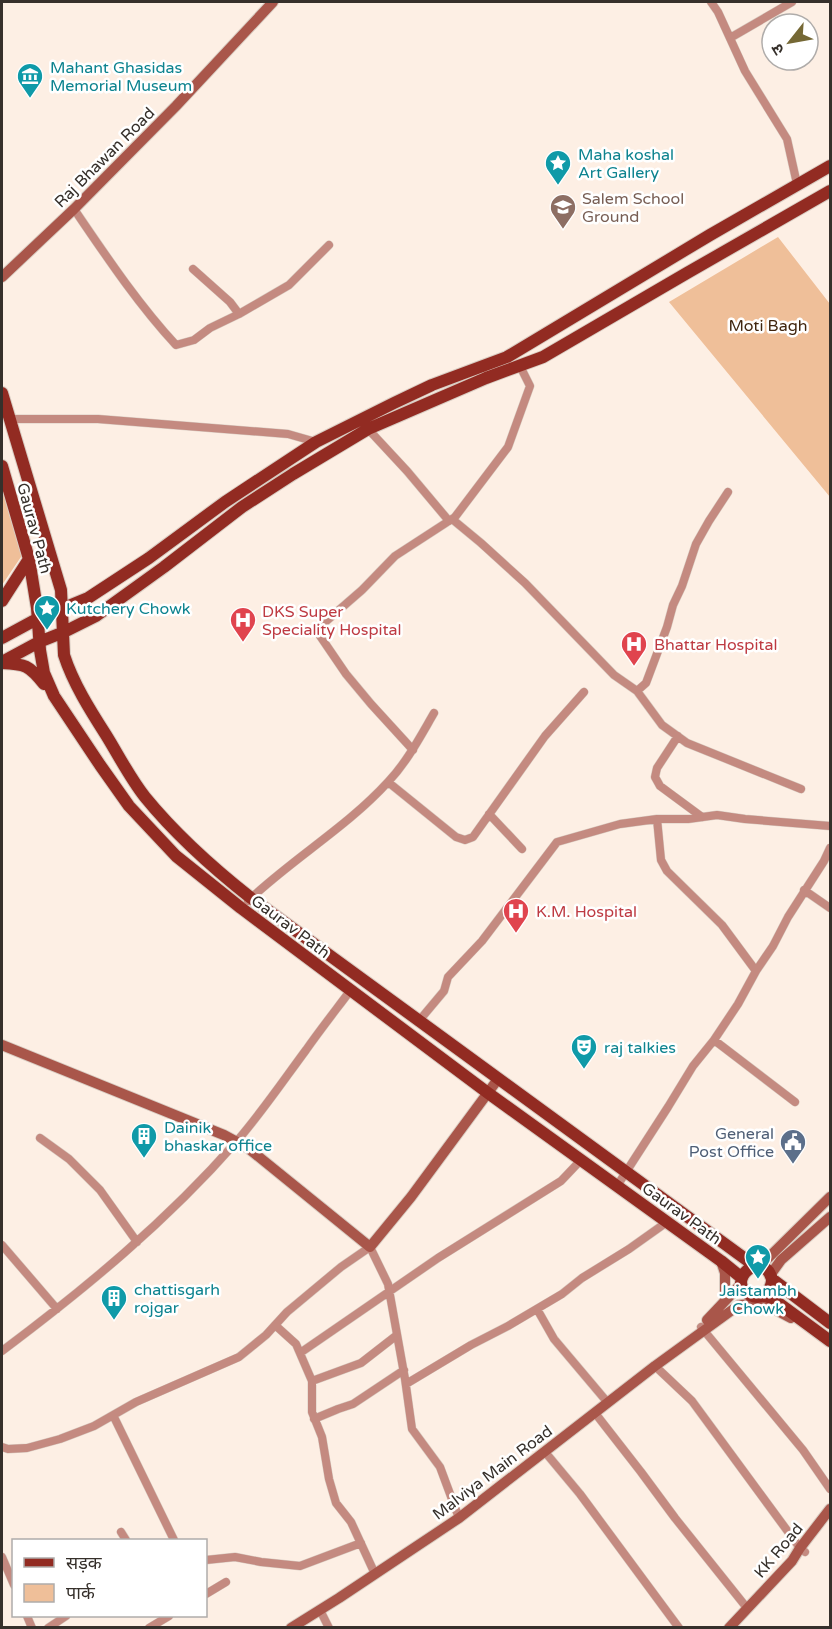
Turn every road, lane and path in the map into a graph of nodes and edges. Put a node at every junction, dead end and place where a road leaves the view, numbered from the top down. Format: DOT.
graph roads {
  1 [pos="273,2"];
  2 [pos="711,2"];
  3 [pos="792,2"];
  4 [pos="730,38"];
  5 [pos="831,166"];
  6 [pos="797,184"];
  7 [pos="831,191"];
  8 [pos="74,209"];
  9 [pos="329,245"];
  10 [pos="193,269"];
  11 [pos="2,277"];
  12 [pos="239,314"];
  13 [pos="520,366"];
  14 [pos="2,393"];
  15 [pos="10,419"];
  16 [pos="368,429"];
  17 [pos="316,442"];
  18 [pos="304,451"];
  19 [pos="310,463"];
  20 [pos="2,466"];
  21 [pos="728,492"];
  22 [pos="450,520"];
  23 [pos="30,559"];
  24 [pos="2,601"];
  25 [pos="62,609"];
  26 [pos="38,619"];
  27 [pos="64,632"];
  28 [pos="2,638"];
  29 [pos="39,642"];
  30 [pos="2,662"];
  31 [pos="637,691"];
  32 [pos="584,692"];
  33 [pos="54,696"];
  34 [pos="434,713"];
  35 [pos="678,736"];
  36 [pos="413,750"];
  37 [pos="388,782"];
  38 [pos="801,789"];
  39 [pos="489,814"];
  40 [pos="702,817"];
  41 [pos="657,819"];
  42 [pos="831,826"];
  43 [pos="831,848"];
  44 [pos="522,849"];
  45 [pos="804,890"];
  46 [pos="250,898"];
  47 [pos="241,908"];
  48 [pos="831,908"];
  49 [pos="756,971"];
  50 [pos="350,991"];
  51 [pos="418,1022"];
  52 [pos="714,1040"];
  53 [pos="2,1045"];
  54 [pos="498,1079"];
  55 [pos="488,1093"];
  56 [pos="795,1102"];
  57 [pos="40,1138"];
  58 [pos="237,1142"];
  59 [pos="581,1160"];
  60 [pos="625,1172"];
  61 [pos="617,1186"];
  62 [pos="831,1197"];
  63 [pos="831,1217"];
  64 [pos="667,1222"];
  65 [pos="137,1242"];
  66 [pos="2,1245"];
  67 [pos="370,1247"];
  68 [pos="721,1261"];
  69 [pos="758,1266"];
  70 [pos="771,1276"];
  71 [pos="742,1281"];
  72 [pos="389,1290"];
  73 [pos="764,1295"];
  74 [pos="725,1301"];
  75 [pos="537,1309"];
  76 [pos="57,1310"];
  77 [pos="831,1323"];
  78 [pos="275,1325"];
  79 [pos="703,1329"];
  80 [pos="818,1332"];
  81 [pos="397,1335"];
  82 [pos="831,1341"];
  83 [pos="2,1351"];
  84 [pos="300,1353"];
  85 [pos="655,1366"];
  86 [pos="404,1370"];
  87 [pos="312,1381"];
  88 [pos="406,1384"];
  89 [pos="608,1403"];
  90 [pos="595,1413"];
  91 [pos="113,1415"];
  92 [pos="314,1419"];
  93 [pos="2,1447"];
  94 [pos="545,1452"];
  95 [pos="831,1490"];
  96 [pos="831,1509"];
  97 [pos="459,1518"];
  98 [pos="831,1520"];
  99 [pos="122,1532"];
  100 [pos="126,1539"];
  101 [pos="174,1539"];
  102 [pos="361,1543"];
  103 [pos="803,1550"];
  104 [pos="207,1560"];
  105 [pos="2,1563"];
  106 [pos="375,1574"];
  107 [pos="12,1581"];
  108 [pos="225,1582"];
  109 [pos="207,1593"];
  110 [pos="747,1608"];
  111 [pos="320,1610"];
  112 [pos="64,1617"];
  113 [pos="167,1617"];
  114 [pos="48,1628"];
  115 [pos="149,1628"];
  116 [pos="291,1628"];
  117 [pos="329,1628"];
  118 [pos="680,1628"];
  119 [pos="729,1628"];
  1 -- 8 [label="street, Raj Bhawan Road"];
  2 -- 4 [label="street"];
  3 -- 4 [label="street"];
  4 -- 6 [label="street"];
  5 -- 6 [label="main road"];
  6 -- 17 [label="main road"];
  7 -- 13 [label="main road"];
  8 -- 11 [label="street, Raj Bhawan Road"];
  8 -- 12 [label="street"];
  9 -- 12 [label="street"];
  10 -- 12 [label="street"];
  13 -- 16 [label="main road"];
  13 -- 22 [label="street"];
  14 -- 15 [label="main road"];
  15 -- 17 [label="street"];
  15 -- 25 [label="main road"];
  16 -- 19 [label="main road"];
  16 -- 22 [label="street"];
  17 -- 18 [label="main road"];
  18 -- 19 [label="main road"];
  18 -- 25 [label="main road"];
  19 -- 27 [label="main road"];
  20 -- 23 [label="main road, Gaurav Path"];
  21 -- 31 [label="street"];
  22 -- 31 [label="street"];
  22 -- 36 [label="street"];
  23 -- 24 [label="main road"];
  23 -- 26 [label="main road, Gaurav Path"];
  25 -- 26 [label="main road"];
  25 -- 27 [label="main road"];
  26 -- 28 [label="main road"];
  26 -- 29 [label="main road, Gaurav Path"];
  27 -- 29 [label="main road"];
  27 -- 46 [label="main road"];
  29 -- 30 [label="main road"];
  29 -- 33 [label="main road, Gaurav Path"];
  30 -- 33 [label="main road"];
  31 -- 35 [label="street"];
  32 -- 39 [label="street"];
  33 -- 47 [label="main road, Gaurav Path"];
  34 -- 36 [label="street"];
  35 -- 38 [label="street"];
  35 -- 40 [label="street"];
  36 -- 37 [label="street"];
  37 -- 39 [label="street"];
  37 -- 46 [label="street"];
  39 -- 44 [label="street"];
  40 -- 41 [label="street"];
  40 -- 42 [label="street"];
  41 -- 49 [label="street"];
  41 -- 51 [label="street"];
  43 -- 45 [label="street"];
  45 -- 48 [label="street"];
  45 -- 49 [label="street"];
  46 -- 47 [label="street"];
  46 -- 51 [label="main road"];
  47 -- 50 [label="main road, Gaurav Path"];
  49 -- 52 [label="street"];
  50 -- 55 [label="main road, Gaurav Path"];
  50 -- 58 [label="street"];
  51 -- 54 [label="main road"];
  52 -- 56 [label="street"];
  52 -- 60 [label="street"];
  53 -- 58 [label="street"];
  54 -- 55 [label="street"];
  54 -- 60 [label="main road"];
  55 -- 59 [label="main road, Gaurav Path"];
  55 -- 67 [label="street"];
  57 -- 65 [label="street"];
  58 -- 65 [label="street"];
  58 -- 67 [label="street"];
  59 -- 61 [label="main road, Gaurav Path"];
  59 -- 72 [label="street"];
  60 -- 61 [label="street"];
  60 -- 69 [label="main road"];
  61 -- 64 [label="main road, Gaurav Path"];
  62 -- 69 [label="street"];
  63 -- 70 [label="street"];
  64 -- 68 [label="main road, Gaurav Path"];
  64 -- 75 [label="street"];
  65 -- 76 [label="street"];
  66 -- 76 [label="street"];
  67 -- 72 [label="street"];
  67 -- 78 [label="street"];
  68 -- 71 [label="main road, Gaurav Path"];
  68 -- 74 [label="street"];
  69 -- 70 [label="main road"];
  69 -- 71 [label="main road"];
  70 -- 73 [label="main road"];
  70 -- 77 [label="main road"];
  71 -- 73 [label="main road"];
  71 -- 74 [label="street"];
  72 -- 81 [label="street"];
  72 -- 84 [label="street"];
  73 -- 80 [label="main road"];
  74 -- 79 [label="street"];
  75 -- 88 [label="street"];
  75 -- 89 [label="street"];
  76 -- 83 [label="street"];
  78 -- 84 [label="street"];
  78 -- 91 [label="street"];
  79 -- 80 [label="street"];
  79 -- 85 [label="street, Malviya Main Road"];
  79 -- 95 [label="street"];
  80 -- 82 [label="main road"];
  81 -- 86 [label="street"];
  81 -- 87 [label="street"];
  84 -- 87 [label="street"];
  85 -- 89 [label="street, Malviya Main Road"];
  85 -- 103 [label="street"];
  86 -- 88 [label="street"];
  86 -- 92 [label="street"];
  87 -- 92 [label="street"];
  88 -- 97 [label="street"];
  89 -- 90 [label="street, Malviya Main Road"];
  90 -- 94 [label="street, Malviya Main Road"];
  90 -- 110 [label="street"];
  91 -- 93 [label="street"];
  91 -- 101 [label="street"];
  92 -- 102 [label="street"];
  94 -- 97 [label="street, Malviya Main Road"];
  94 -- 118 [label="street"];
  96 -- 103 [label="street, KK Road"];
  97 -- 106 [label="street, Malviya Main Road"];
  98 -- 103 [label="street, KK Road"];
  99 -- 100 [label="street"];
  102 -- 104 [label="street"];
  102 -- 106 [label="street"];
  103 -- 110 [label="street, KK Road"];
  105 -- 107 [label="street"];
  106 -- 111 [label="street, Malviya Main Road"];
  108 -- 109 [label="street"];
  110 -- 119 [label="street, KK Road"];
  111 -- 116 [label="street, Malviya Main Road"];
  111 -- 117 [label="street"];
  112 -- 114 [label="street"];
  113 -- 115 [label="street"];
}
